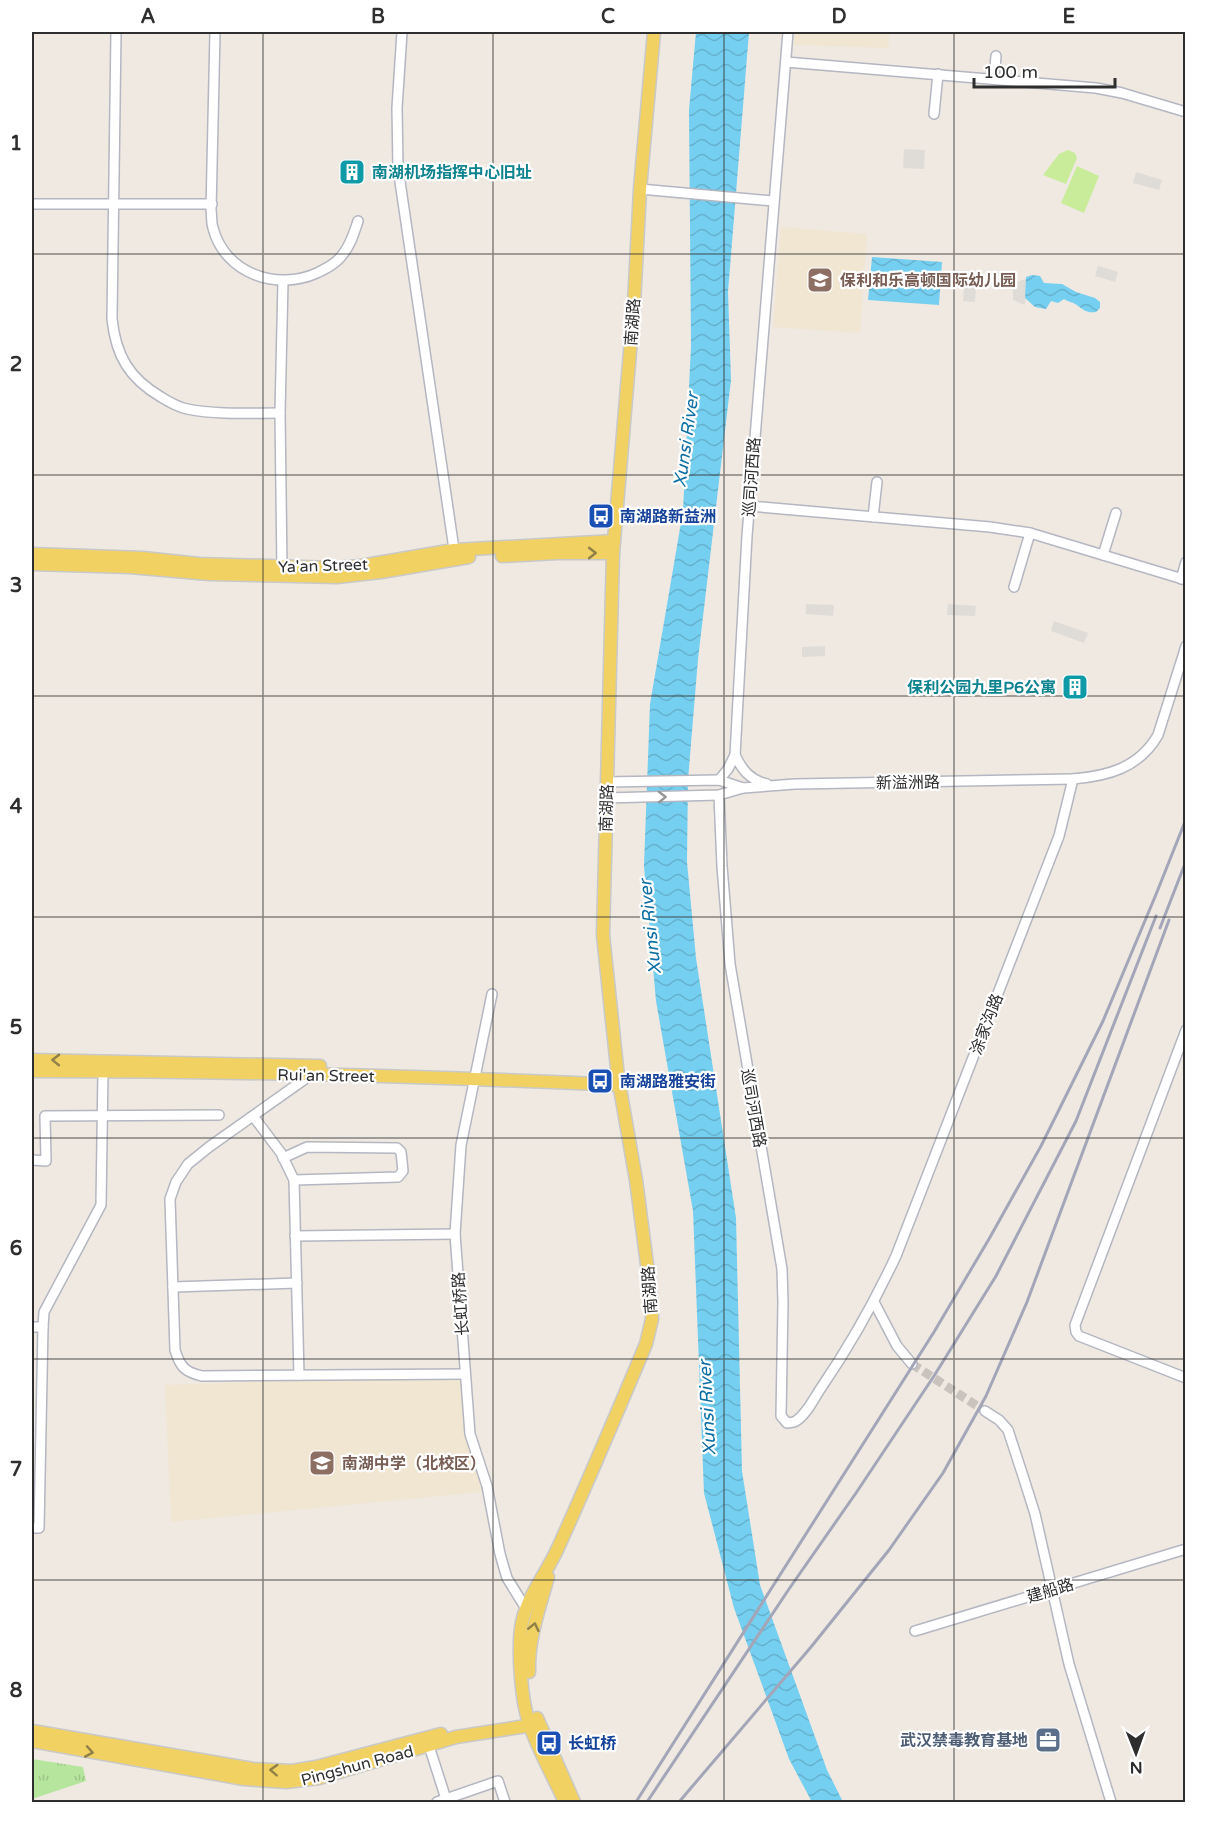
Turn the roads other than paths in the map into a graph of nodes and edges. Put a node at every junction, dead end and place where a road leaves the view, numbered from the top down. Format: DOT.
graph roads {
  1 [pos="116,32"];
  2 [pos="215,32"];
  3 [pos="402,32"];
  4 [pos="654,32"];
  5 [pos="788,32"];
  6 [pos="996,56"];
  7 [pos="786,62"];
  8 [pos="938,74"];
  9 [pos="994,78"];
  10 [pos="1185,112"];
  11 [pos="934,114"];
  12 [pos="640,189"];
  13 [pos="773,201"];
  14 [pos="32,204"];
  15 [pos="212,204"];
  16 [pos="113,205"];
  17 [pos="358,221"];
  18 [pos="283,281"];
  19 [pos="280,413"];
  20 [pos="877,482"];
  21 [pos="749,506"];
  22 [pos="1116,513"];
  23 [pos="873,517"];
  24 [pos="1030,533"];
  25 [pos="614,547"];
  26 [pos="32,554"];
  27 [pos="455,555"];
  28 [pos="1103,555"];
  29 [pos="1185,562"];
  30 [pos="32,564"];
  31 [pos="283,571"];
  32 [pos="1183,579"];
  33 [pos="1014,587"];
  34 [pos="1185,646"];
  35 [pos="735,755"];
  36 [pos="1073,779"];
  37 [pos="719,780"];
  38 [pos="606,782"];
  39 [pos="772,786"];
  40 [pos="743,788"];
  41 [pos="720,795"];
  42 [pos="605,798"];
  43 [pos="492,993"];
  44 [pos="1185,1030"];
  45 [pos="32,1059"];
  46 [pos="32,1071"];
  47 [pos="103,1071"];
  48 [pos="312,1074"];
  49 [pos="474,1075"];
  50 [pos="619,1081"];
  51 [pos="219,1114"];
  52 [pos="102,1116"];
  53 [pos="253,1116"];
  54 [pos="283,1158"];
  55 [pos="32,1160"];
  56 [pos="294,1180"];
  57 [pos="454,1234"];
  58 [pos="295,1236"];
  59 [pos="297,1283"];
  60 [pos="173,1287"];
  61 [pos="874,1302"];
  62 [pos="32,1327"];
  63 [pos="43,1327"];
  64 [pos="912,1365"];
  65 [pos="465,1374"];
  66 [pos="300,1375"];
  67 [pos="1185,1378"];
  68 [pos="985,1411"];
  69 [pos="783,1420"];
  70 [pos="32,1528"];
  71 [pos="1185,1549"];
  72 [pos="552,1562"];
  73 [pos="1053,1589"];
  74 [pos="525,1607"];
  75 [pos="915,1631"];
  76 [pos="533,1722"];
  77 [pos="32,1731"];
  78 [pos="32,1741"];
  79 [pos="429,1746"];
  80 [pos="442,1801"];
  81 [pos="505,1803"];
  82 [pos="565,1803"];
  83 [pos="574,1803"];
  84 [pos="1111,1803"];
  1 -- 16 [label="street"];
  2 -- 15 [label="street"];
  3 -- 27 [label="street"];
  4 -- 12 [label="main road, 南湖路"];
  5 -- 7 [label="street, 巡司河西路"];
  6 -- 9 [label="street"];
  7 -- 8 [label="street"];
  7 -- 13 [label="street, 巡司河西路"];
  8 -- 9 [label="street"];
  8 -- 11 [label="street"];
  9 -- 10 [label="street"];
  12 -- 13 [label="street"];
  12 -- 25 [label="main road, 南湖路"];
  13 -- 21 [label="street, 巡司河西路"];
  14 -- 16 [label="street"];
  15 -- 16 [label="street"];
  15 -- 18 [label="street"];
  16 -- 19 [label="street"];
  17 -- 18 [label="street"];
  18 -- 19 [label="street"];
  19 -- 31 [label="street"];
  20 -- 23 [label="street"];
  21 -- 23 [label="street"];
  21 -- 35 [label="street, 巡司河西路"];
  22 -- 28 [label="street"];
  23 -- 24 [label="street"];
  24 -- 28 [label="street"];
  24 -- 33 [label="street"];
  25 -- 27 [label="main road, Ya'an Street"];
  25 -- 38 [label="main road, 南湖路"];
  26 -- 31 [label="main road, Ya'an Street"];
  27 -- 31 [label="main road, Ya'an Street"];
  28 -- 32 [label="street"];
  29 -- 32 [label="street"];
  30 -- 31 [label="main road, Ya'an Street"];
  34 -- 36 [label="street"];
  35 -- 37 [label="street"];
  35 -- 39 [label="street"];
  36 -- 39 [label="street, 新溢洲路"];
  36 -- 61 [label="street, 涂家沟路"];
  37 -- 38 [label="street"];
  37 -- 40 [label="street"];
  38 -- 42 [label="main road, 南湖路"];
  39 -- 40 [label="street, 新溢洲路"];
  40 -- 41 [label="street"];
  42 -- 41 [label="street, one-way"];
  41 -- 69 [label="street, 巡司河西路"];
  42 -- 50 [label="main road, 南湖路"];
  43 -- 49 [label="street, 长虹桥路"];
  44 -- 67 [label="street"];
  49 -- 45 [label="main road, Rui'an Street, one-way"];
  46 -- 47 [label="main road, Rui'an Street"];
  47 -- 48 [label="main road, Rui'an Street"];
  47 -- 52 [label="street"];
  48 -- 49 [label="main road, Rui'an Street"];
  48 -- 53 [label="street"];
  49 -- 50 [label="main road, Rui'an Street"];
  49 -- 57 [label="street, 长虹桥路"];
  50 -- 72 [label="main road, 南湖路"];
  51 -- 52 [label="street"];
  52 -- 55 [label="street"];
  52 -- 63 [label="street"];
  53 -- 54 [label="street"];
  53 -- 60 [label="street"];
  54 -- 56 [label="street"];
  54 -- 56 [label="street"];
  56 -- 58 [label="street"];
  57 -- 58 [label="street"];
  57 -- 65 [label="street, 长虹桥路"];
  58 -- 59 [label="street"];
  59 -- 60 [label="street"];
  59 -- 66 [label="street"];
  60 -- 66 [label="street"];
  61 -- 64 [label="street"];
  61 -- 69 [label="street, 涂家沟路"];
  62 -- 63 [label="street"];
  63 -- 70 [label="street"];
  65 -- 66 [label="street"];
  65 -- 74 [label="street, 长虹桥路"];
  68 -- 73 [label="street"];
  71 -- 73 [label="street, 建船路"];
  72 -- 74 [label="main road"];
  76 -- 72 [label="main road, one-way"];
  73 -- 75 [label="street, 建船路"];
  73 -- 84 [label="street"];
  74 -- 76 [label="main road"];
  76 -- 77 [label="main road, Pingshun Road, one-way"];
  76 -- 79 [label="main road, Pingshun Road"];
  76 -- 82 [label="main road"];
  76 -- 83 [label="main road"];
  78 -- 79 [label="main road, Pingshun Road, one-way"];
  79 -- 80 [label="street"];
  80 -- 81 [label="street"];
}
